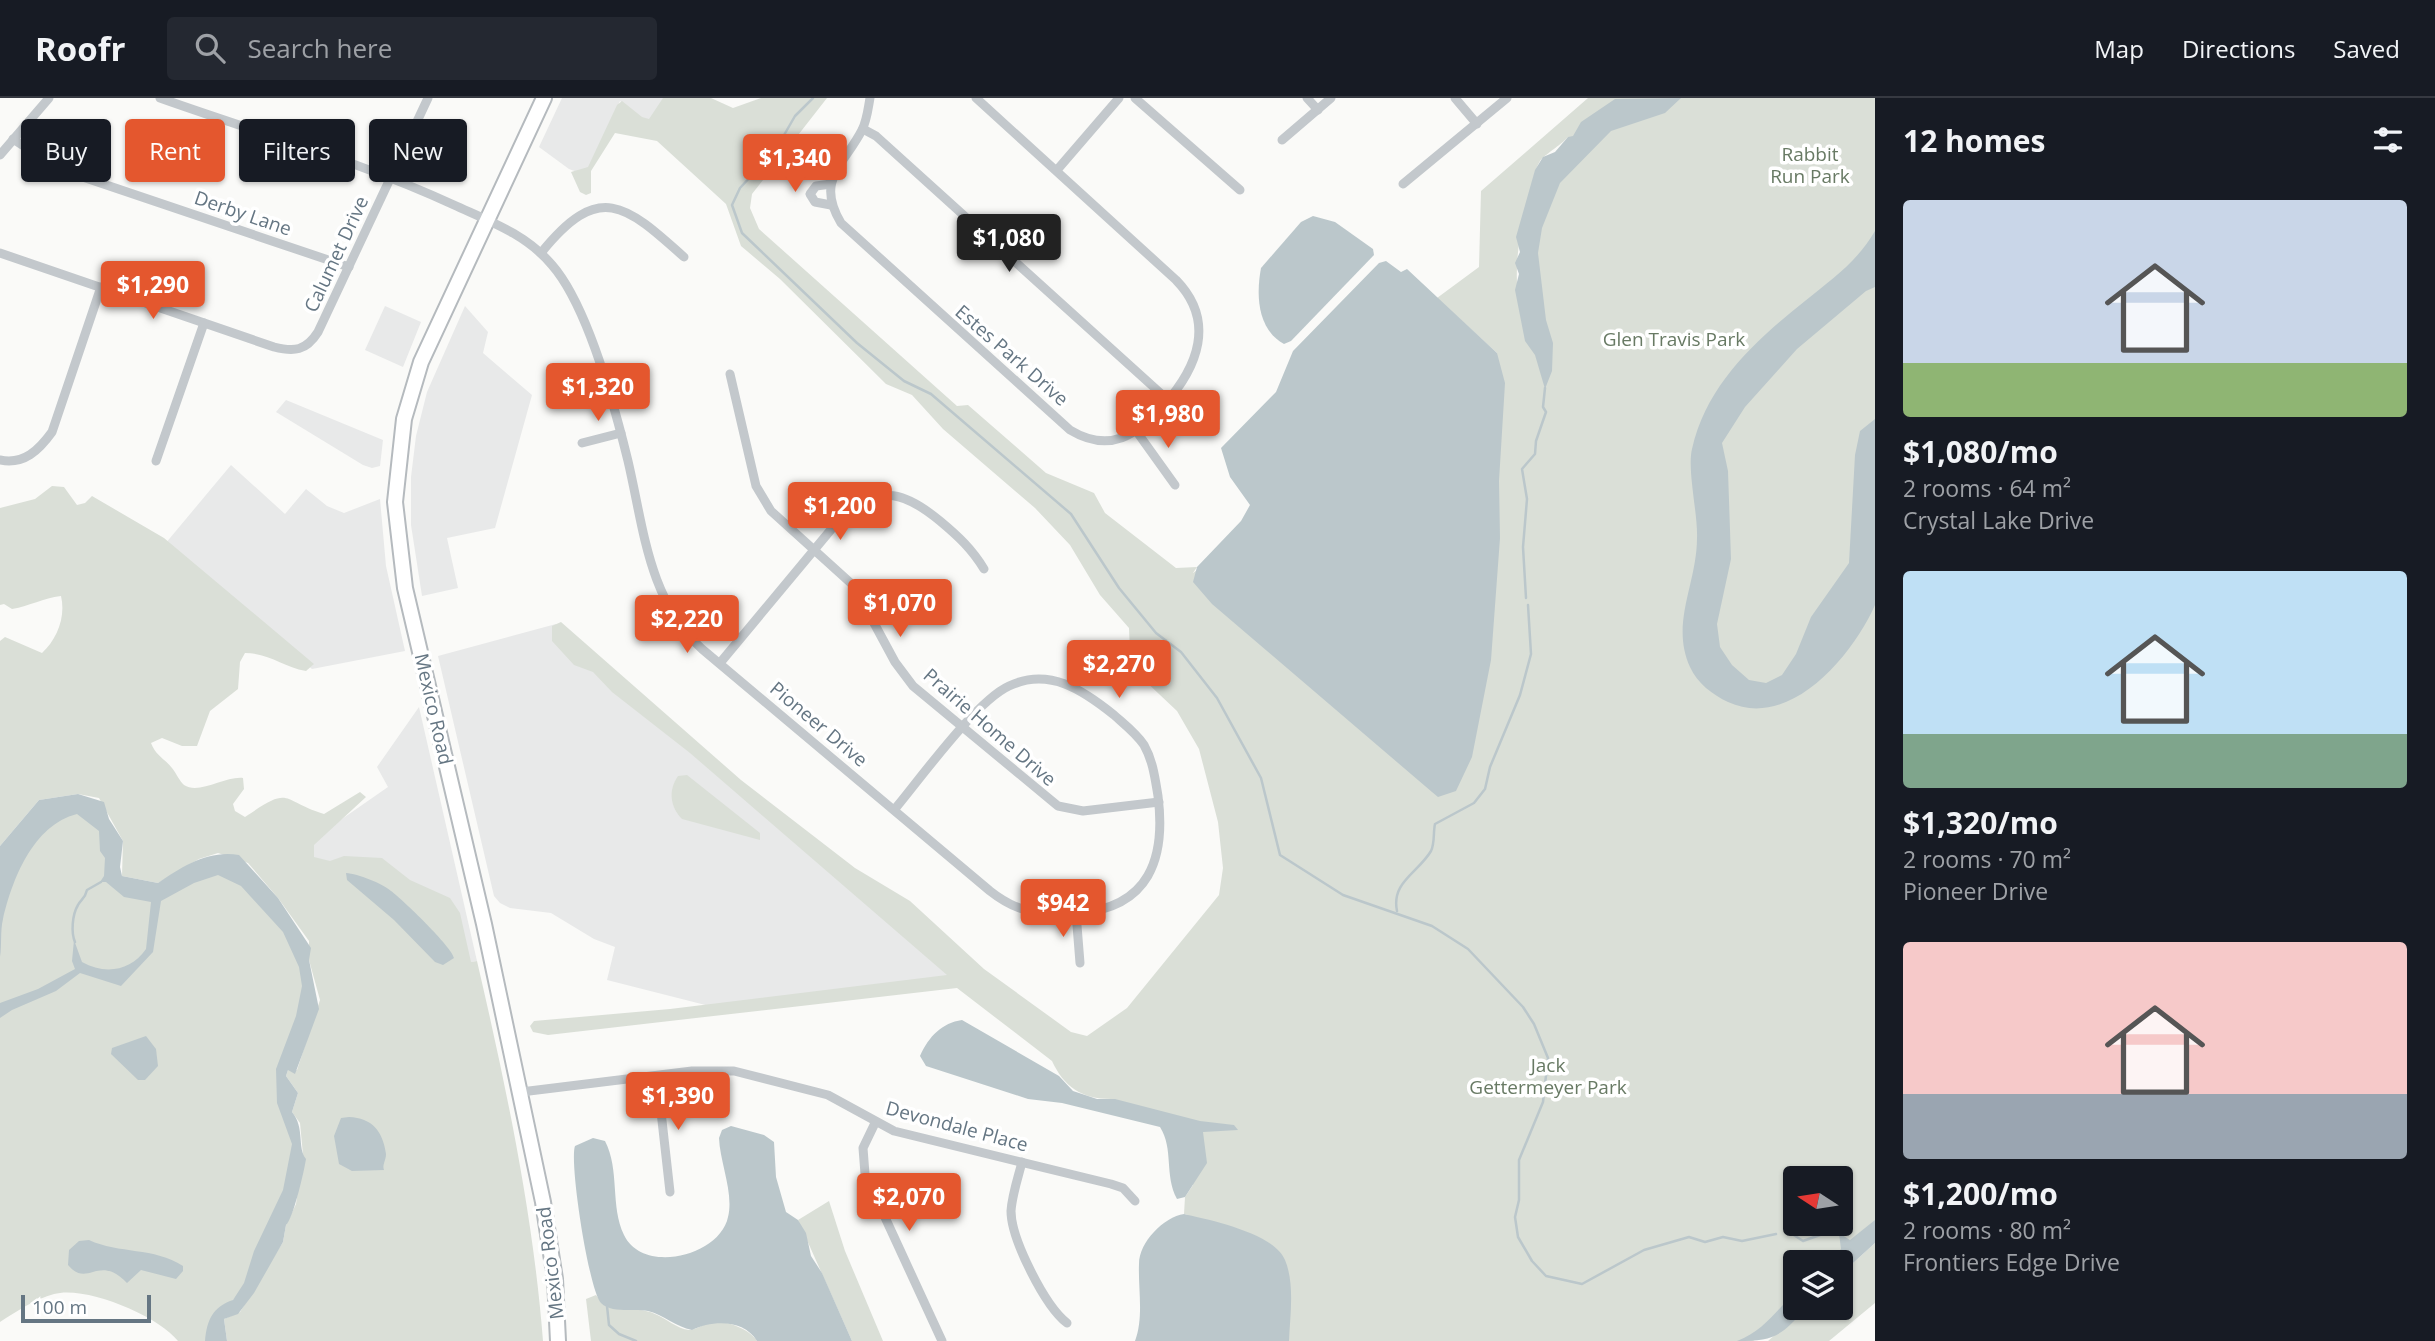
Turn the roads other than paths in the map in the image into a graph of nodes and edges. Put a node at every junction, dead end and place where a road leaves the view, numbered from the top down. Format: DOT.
graph roads {
  1 [pos="49,98"];
  2 [pos="160,98"];
  3 [pos="428,98"];
  4 [pos="544,98"];
  5 [pos="870,98"];
  6 [pos="976,98"];
  7 [pos="1119,98"];
  8 [pos="1135,98"];
  9 [pos="1307,98"];
  10 [pos="1331,98"];
  11 [pos="1455,98"];
  12 [pos="1507,98"];
  13 [pos="1318,110"];
  14 [pos="418,119"];
  15 [pos="1477,124"];
  16 [pos="863,129"];
  17 [pos="13,139"];
  18 [pos="1282,140"];
  19 [pos="0,155"];
  20 [pos="369,169"];
  21 [pos="1057,170"];
  22 [pos="390,182"];
  23 [pos="403,182"];
  24 [pos="831,184"];
  25 [pos="1404,184"];
  26 [pos="1240,190"];
  27 [pos="831,205"];
  28 [pos="486,219"];
  29 [pos="0,253"];
  30 [pos="541,253"];
  31 [pos="684,257"];
  32 [pos="349,267"];
  33 [pos="101,287"];
  34 [pos="204,323"];
  35 [pos="730,374"];
  36 [pos="1168,400"];
  37 [pos="1137,432"];
  38 [pos="621,433"];
  39 [pos="582,443"];
  40 [pos="0,460"];
  41 [pos="156,461"];
  42 [pos="1175,485"];
  43 [pos="815,549"];
  44 [pos="984,569"];
  45 [pos="720,663"];
  46 [pos="963,728"];
  47 [pos="1158,803"];
  48 [pos="894,810"];
  49 [pos="1076,913"];
  50 [pos="1080,963"];
  51 [pos="657,1076"];
  52 [pos="521,1092"];
  53 [pos="874,1123"];
  54 [pos="1022,1162"];
  55 [pos="670,1192"];
  56 [pos="1135,1201"];
  57 [pos="1068,1323"];
  58 [pos="558,1341"];
  59 [pos="942,1341"];
  1 -- 17 [label="street"];
  2 -- 20 [label="street, Pioneer Drive"];
  3 -- 14 [label="street, Calumet Drive"];
  4 -- 28 [label="main road, Mexico Road"];
  5 -- 16 [label="street, Estes Park Drive"];
  6 -- 21 [label="street"];
  7 -- 21 [label="street"];
  8 -- 26 [label="street"];
  9 -- 13 [label="street"];
  10 -- 13 [label="street"];
  11 -- 15 [label="street"];
  12 -- 15 [label="street"];
  13 -- 18 [label="street"];
  15 -- 25 [label="street"];
  16 -- 24 [label="street, Estes Park Drive"];
  16 -- 36 [label="street"];
  17 -- 19 [label="street"];
  17 -- 32 [label="street, Derby Lane"];
  21 -- 36 [label="street"];
  22 -- 32 [label="street, Calumet Drive"];
  23 -- 28 [label="street, Pioneer Drive"];
  24 -- 27 [label="street, Estes Park Drive"];
  24 -- 27 [label="street, Estes Park Drive"];
  27 -- 37 [label="street, Estes Park Drive"];
  28 -- 30 [label="street, Pioneer Drive"];
  28 -- 52 [label="main road, Mexico Road"];
  29 -- 33 [label="street"];
  30 -- 31 [label="street"];
  30 -- 38 [label="street, Pioneer Drive"];
  32 -- 34 [label="street, Calumet Drive"];
  33 -- 34 [label="street"];
  33 -- 40 [label="street"];
  34 -- 41 [label="street"];
  35 -- 43 [label="street, Prairie Home Drive"];
  36 -- 37 [label="street"];
  37 -- 42 [label="street"];
  38 -- 39 [label="street"];
  38 -- 45 [label="street, Pioneer Drive"];
  43 -- 44 [label="street"];
  43 -- 45 [label="street"];
  43 -- 46 [label="street, Prairie Home Drive"];
  45 -- 48 [label="street, Pioneer Drive"];
  46 -- 47 [label="street, Prairie Home Drive"];
  46 -- 47 [label="street, Pioneer Drive"];
  46 -- 48 [label="street, Pioneer Drive"];
  47 -- 49 [label="street, Pioneer Drive"];
  48 -- 49 [label="street, Pioneer Drive"];
  49 -- 50 [label="street"];
  51 -- 52 [label="street, Devondale Place"];
  51 -- 53 [label="street, Devondale Place"];
  51 -- 55 [label="street"];
  52 -- 58 [label="main road, Mexico Road"];
  53 -- 54 [label="street, Devondale Place"];
  53 -- 59 [label="street"];
  54 -- 56 [label="street, Devondale Place"];
  54 -- 57 [label="street"];
}
